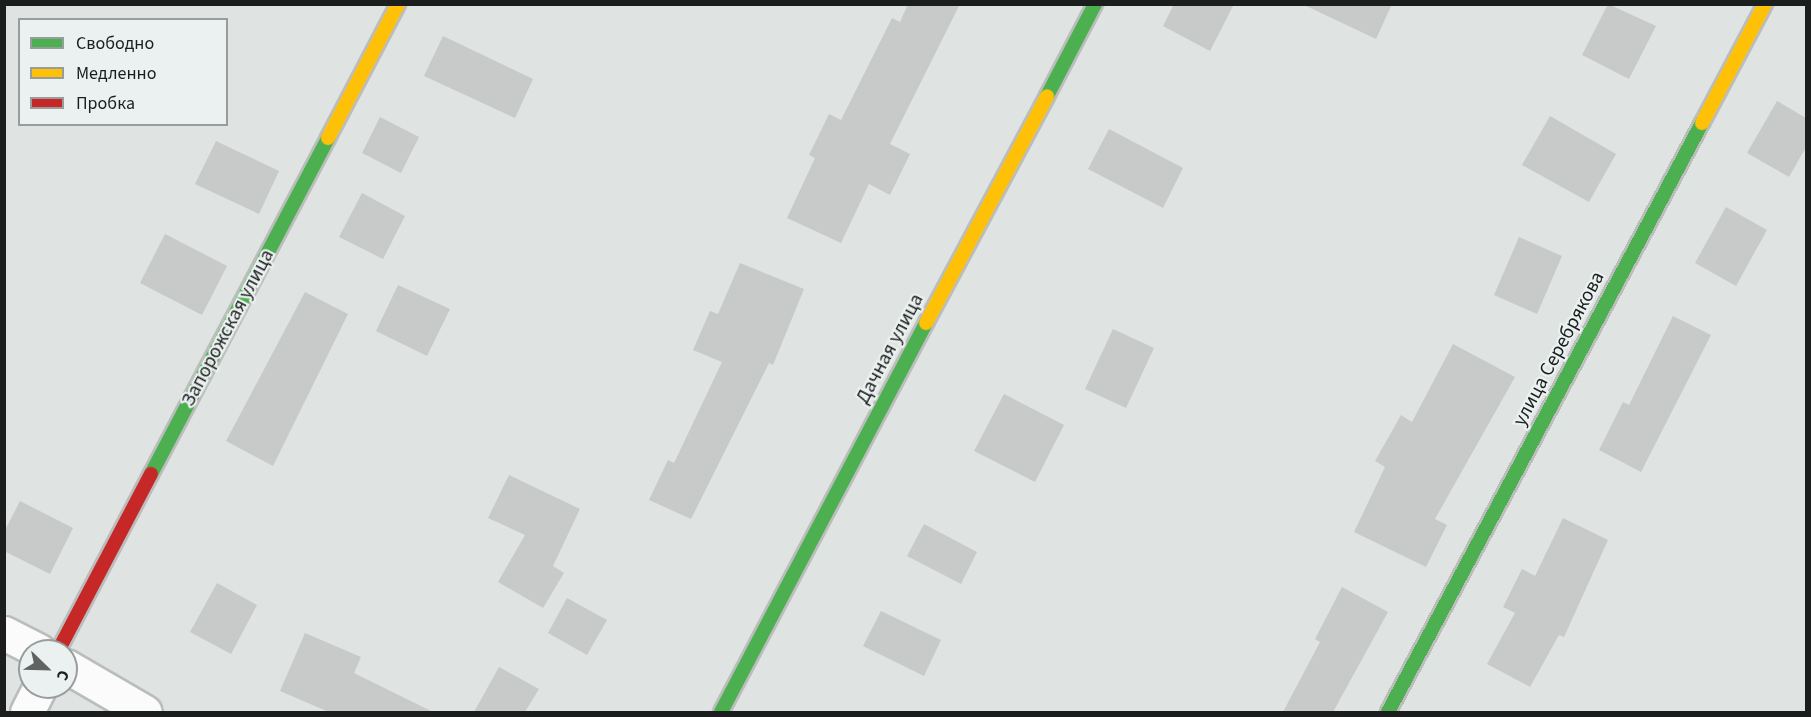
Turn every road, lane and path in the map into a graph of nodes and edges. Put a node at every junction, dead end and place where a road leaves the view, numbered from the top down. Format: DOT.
graph roads {
  1 [pos="398,4"];
  2 [pos="1095,4"];
  3 [pos="1765,4"];
  4 [pos="4,633"];
  5 [pos="64,639"];
  6 [pos="18,640"];
  7 [pos="78,673"];
  8 [pos="145,712"];
  9 [pos="721,712"];
  10 [pos="1388,712"];
  1 -- 5 [label="street, Запорожская улица"];
  2 -- 9 [label="street, Дачная улица"];
  3 -- 10 [label="street, улица Серебрякова"];
  4 -- 6 [label="street"];
  7 -- 8 [label="street"];
}
